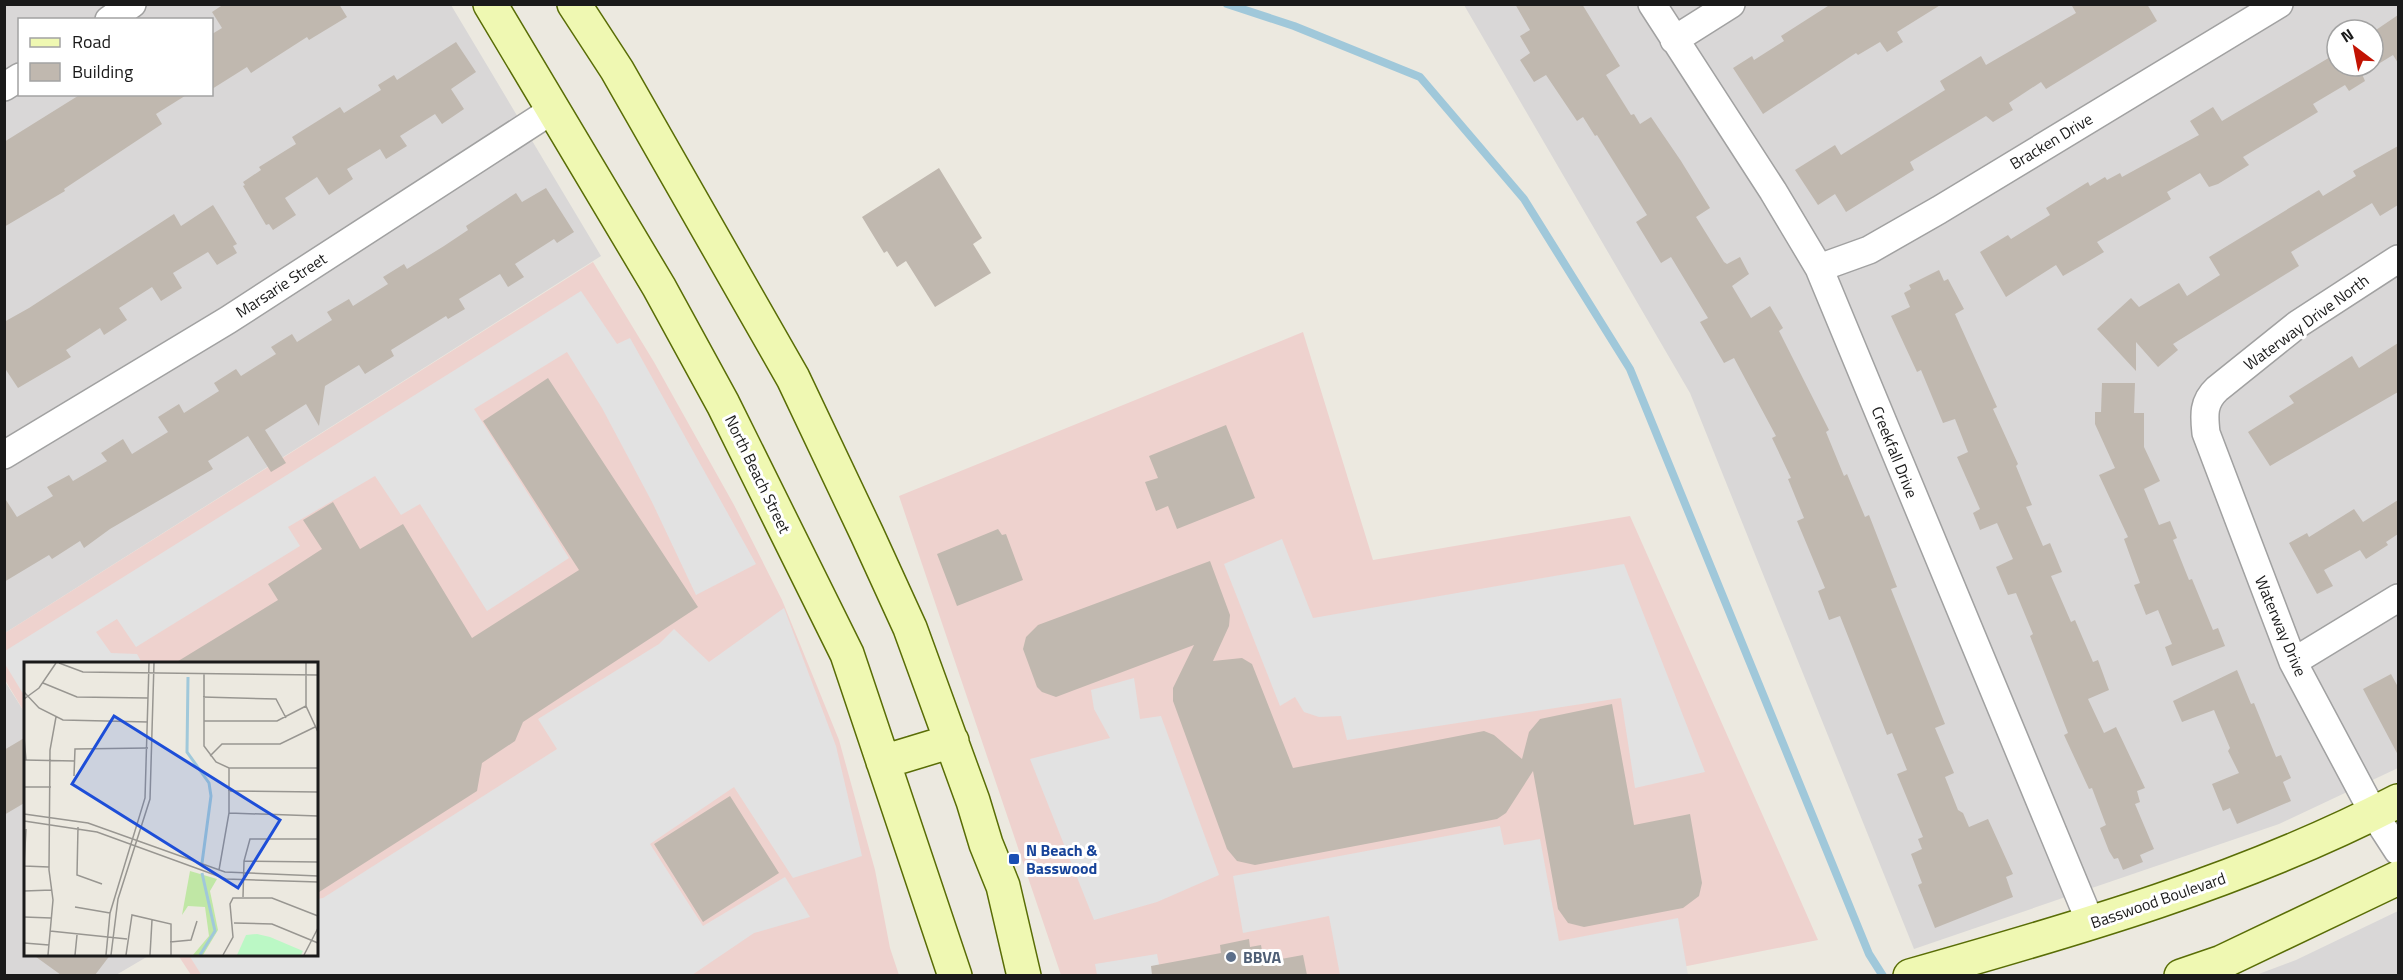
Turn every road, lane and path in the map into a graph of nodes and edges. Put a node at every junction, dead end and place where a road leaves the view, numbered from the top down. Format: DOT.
graph roads {
  1 [pos="132,4"];
  2 [pos="490,4"];
  3 [pos="574,4"];
  4 [pos="1652,4"];
  5 [pos="1731,4"];
  6 [pos="2279,4"];
  7 [pos="112,18"];
  8 [pos="1674,40"];
  9 [pos="18,78"];
  10 [pos="4,87"];
  11 [pos="554,109"];
  12 [pos="2398,259"];
  13 [pos="1819,268"];
  14 [pos="2217,389"];
  15 [pos="4,455"];
  16 [pos="2398,598"];
  17 [pos="2293,662"];
  18 [pos="952,741"];
  19 [pos="883,762"];
  20 [pos="2386,807"];
  21 [pos="2398,851"];
  22 [pos="2398,878"];
  23 [pos="2091,924"];
  24 [pos="1919,973"];
  25 [pos="954,974"];
  26 [pos="1024,975"];
  27 [pos="2181,975"];
  1 -- 7 [label="street"];
  2 -- 11 [label="main road, North Beach Street"];
  3 -- 18 [label="main road"];
  4 -- 8 [label="street, Creekfall Drive"];
  5 -- 8 [label="street"];
  6 -- 13 [label="street, Bracken Drive"];
  8 -- 13 [label="street, Creekfall Drive"];
  9 -- 10 [label="street"];
  11 -- 15 [label="street, Marsarie Street"];
  11 -- 19 [label="main road, North Beach Street"];
  12 -- 14 [label="street, Waterway Drive North"];
  13 -- 23 [label="street, Creekfall Drive"];
  14 -- 17 [label="street, Waterway Drive"];
  16 -- 17 [label="street"];
  17 -- 20 [label="street, Waterway Drive"];
  18 -- 19 [label="main road"];
  18 -- 26 [label="main road"];
  19 -- 25 [label="main road, North Beach Street"];
  20 -- 21 [label="street, Waterway Drive"];
  20 -- 23 [label="main road, Basswood Boulevard"];
  22 -- 27 [label="main road"];
  23 -- 24 [label="main road, Basswood Boulevard"];
}
